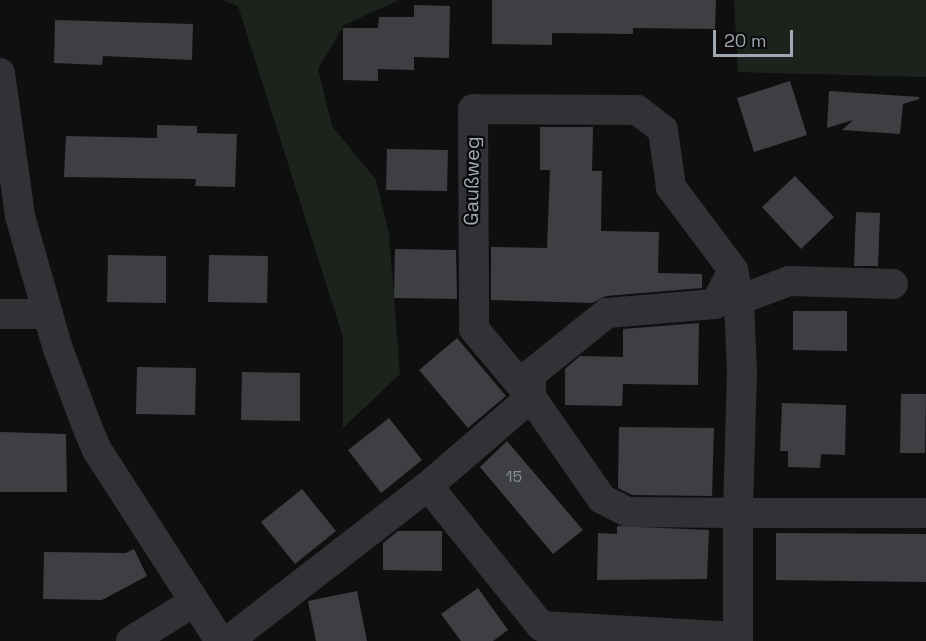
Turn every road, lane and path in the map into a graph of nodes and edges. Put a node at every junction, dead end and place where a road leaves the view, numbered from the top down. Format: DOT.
graph roads {
  1 [pos="0,73"];
  2 [pos="732,270"];
  3 [pos="893,284"];
  4 [pos="740,300"];
  5 [pos="0,314"];
  6 [pos="48,314"];
  7 [pos="531,397"];
  8 [pos="428,486"];
  9 [pos="738,513"];
  10 [pos="926,513"];
  11 [pos="192,603"];
  12 [pos="738,639"];
  13 [pos="131,641"];
  14 [pos="220,641"];
  15 [pos="228,641"];
  1 -- 6 [label="street"];
  2 -- 4 [label="street"];
  2 -- 7 [label="street"];
  2 -- 7 [label="street, Gaußweg"];
  3 -- 4 [label="street"];
  4 -- 9 [label="street"];
  5 -- 6 [label="street"];
  6 -- 11 [label="street"];
  7 -- 8 [label="street"];
  7 -- 9 [label="street"];
  8 -- 12 [label="street"];
  8 -- 15 [label="street"];
  9 -- 10 [label="street"];
  9 -- 12 [label="street"];
  11 -- 13 [label="street"];
  11 -- 14 [label="street"];
}
